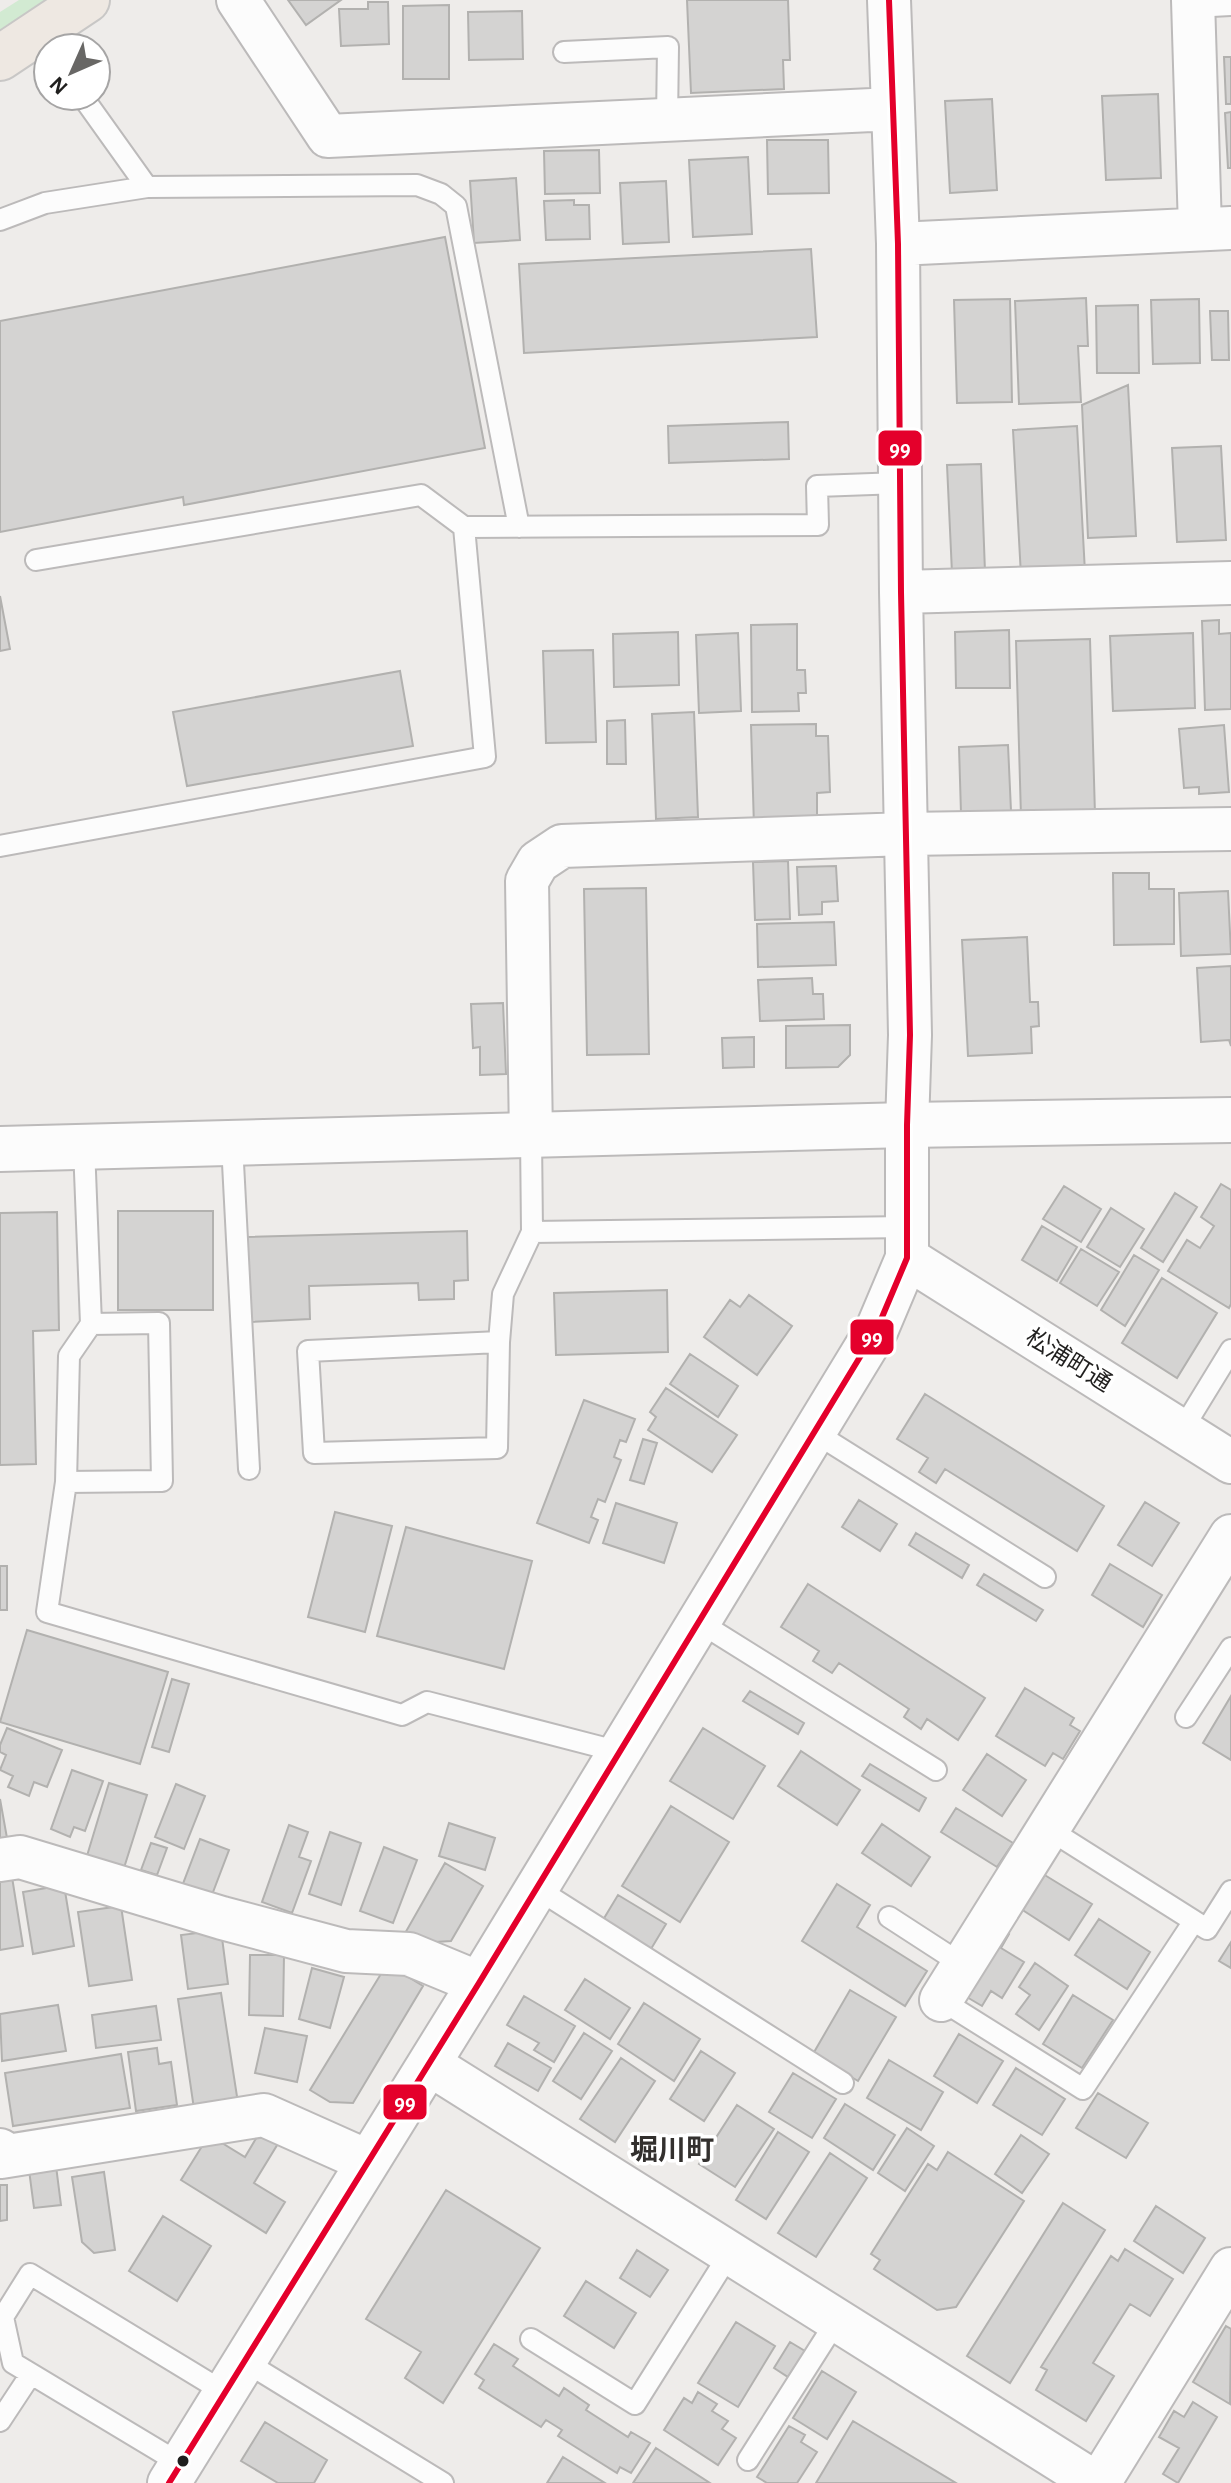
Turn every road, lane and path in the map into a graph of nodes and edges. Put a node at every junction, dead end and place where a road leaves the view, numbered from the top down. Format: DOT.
graph roads {
  1 [pos="87,0"];
  2 [pos="238,0"];
  3 [pos="889,0"];
  4 [pos="1206,4"];
  5 [pos="53,32"];
  6 [pos="32,46"];
  7 [pos="564,52"];
  8 [pos="0,58"];
  9 [pos="893,109"];
  10 [pos="93,112"];
  11 [pos="667,120"];
  12 [pos="147,187"];
  13 [pos="0,220"];
  14 [pos="1215,228"];
  15 [pos="898,244"];
  16 [pos="900,483"];
  17 [pos="464,527"];
  18 [pos="519,527"];
  19 [pos="36,560"];
  20 [pos="1231,583"];
  21 [pos="901,592"];
  22 [pos="1231,829"];
  23 [pos="906,834"];
  24 [pos="0,846"];
  25 [pos="1231,1120"];
  26 [pos="907,1125"];
  27 [pos="531,1136"];
  28 [pos="232,1144"];
  29 [pos="84,1147"];
  30 [pos="0,1149"];
  31 [pos="532,1232"];
  32 [pos="907,1243"];
  33 [pos="91,1324"];
  34 [pos="499,1342"];
  35 [pos="1231,1350"];
  36 [pos="1182,1430"];
  37 [pos="814,1432"];
  38 [pos="1231,1462"];
  39 [pos="249,1469"];
  40 [pos="66,1482"];
  41 [pos="1231,1536"];
  42 [pos="1045,1577"];
  43 [pos="699,1622"];
  44 [pos="1231,1648"];
  45 [pos="1186,1717"];
  46 [pos="620,1752"];
  47 [pos="936,1770"];
  48 [pos="1050,1830"];
  49 [pos="0,1860"];
  50 [pos="536,1888"];
  51 [pos="1231,1891"];
  52 [pos="889,1917"];
  53 [pos="1194,1921"];
  54 [pos="963,1965"];
  55 [pos="479,1983"];
  56 [pos="941,2000"];
  57 [pos="429,2064"];
  58 [pos="843,2083"];
  59 [pos="0,2150"];
  60 [pos="367,2161"];
  61 [pos="730,2253"];
  62 [pos="1231,2269"];
  63 [pos="837,2320"];
  64 [pos="531,2339"];
  65 [pos="31,2374"];
  66 [pos="234,2376"];
  67 [pos="0,2421"];
  68 [pos="748,2460"];
  69 [pos="175,2473"];
  70 [pos="443,2483"];
  71 [pos="1098,2483"];
  1 -- 5 [label="highway"];
  2 -- 11 [label="street"];
  3 -- 9 [label="street"];
  4 -- 14 [label="street"];
  6 -- 8 [label="highway"];
  7 -- 11 [label="lane"];
  9 -- 11 [label="street"];
  9 -- 15 [label="street"];
  10 -- 12 [label="lane"];
  12 -- 13 [label="lane"];
  12 -- 18 [label="lane"];
  14 -- 15 [label="street"];
  15 -- 16 [label="street"];
  16 -- 18 [label="lane"];
  16 -- 21 [label="street"];
  17 -- 18 [label="lane"];
  17 -- 19 [label="lane"];
  17 -- 24 [label="lane"];
  20 -- 21 [label="street"];
  21 -- 23 [label="street"];
  22 -- 23 [label="street"];
  23 -- 26 [label="street"];
  23 -- 27 [label="street"];
  25 -- 26 [label="street"];
  26 -- 27 [label="street"];
  26 -- 32 [label="street"];
  27 -- 28 [label="street"];
  27 -- 31 [label="lane"];
  28 -- 29 [label="street"];
  28 -- 39 [label="lane"];
  29 -- 30 [label="street"];
  29 -- 33 [label="lane"];
  31 -- 32 [label="lane"];
  31 -- 34 [label="lane"];
  32 -- 36 [label="street, 松浦町通"];
  32 -- 37 [label="street"];
  33 -- 40 [label="lane"];
  33 -- 40 [label="lane"];
  34 -- 34 [label="lane"];
  35 -- 36 [label="lane"];
  36 -- 38 [label="street, 松浦町通"];
  37 -- 42 [label="lane"];
  37 -- 43 [label="street"];
  40 -- 46 [label="lane"];
  41 -- 48 [label="street"];
  43 -- 46 [label="street"];
  43 -- 47 [label="lane"];
  44 -- 45 [label="lane"];
  46 -- 50 [label="street"];
  48 -- 53 [label="lane"];
  48 -- 54 [label="street"];
  49 -- 55 [label="street"];
  50 -- 55 [label="street"];
  50 -- 58 [label="lane"];
  51 -- 53 [label="lane"];
  52 -- 54 [label="lane"];
  53 -- 56 [label="lane"];
  54 -- 56 [label="street"];
  55 -- 57 [label="street"];
  57 -- 60 [label="street"];
  57 -- 61 [label="street"];
  59 -- 60 [label="street"];
  60 -- 66 [label="street"];
  61 -- 63 [label="street"];
  61 -- 64 [label="lane"];
  62 -- 71 [label="street"];
  63 -- 68 [label="lane"];
  63 -- 71 [label="street"];
  65 -- 66 [label="lane"];
  65 -- 67 [label="lane"];
  65 -- 69 [label="lane"];
  66 -- 69 [label="street"];
  66 -- 70 [label="lane"];
}
